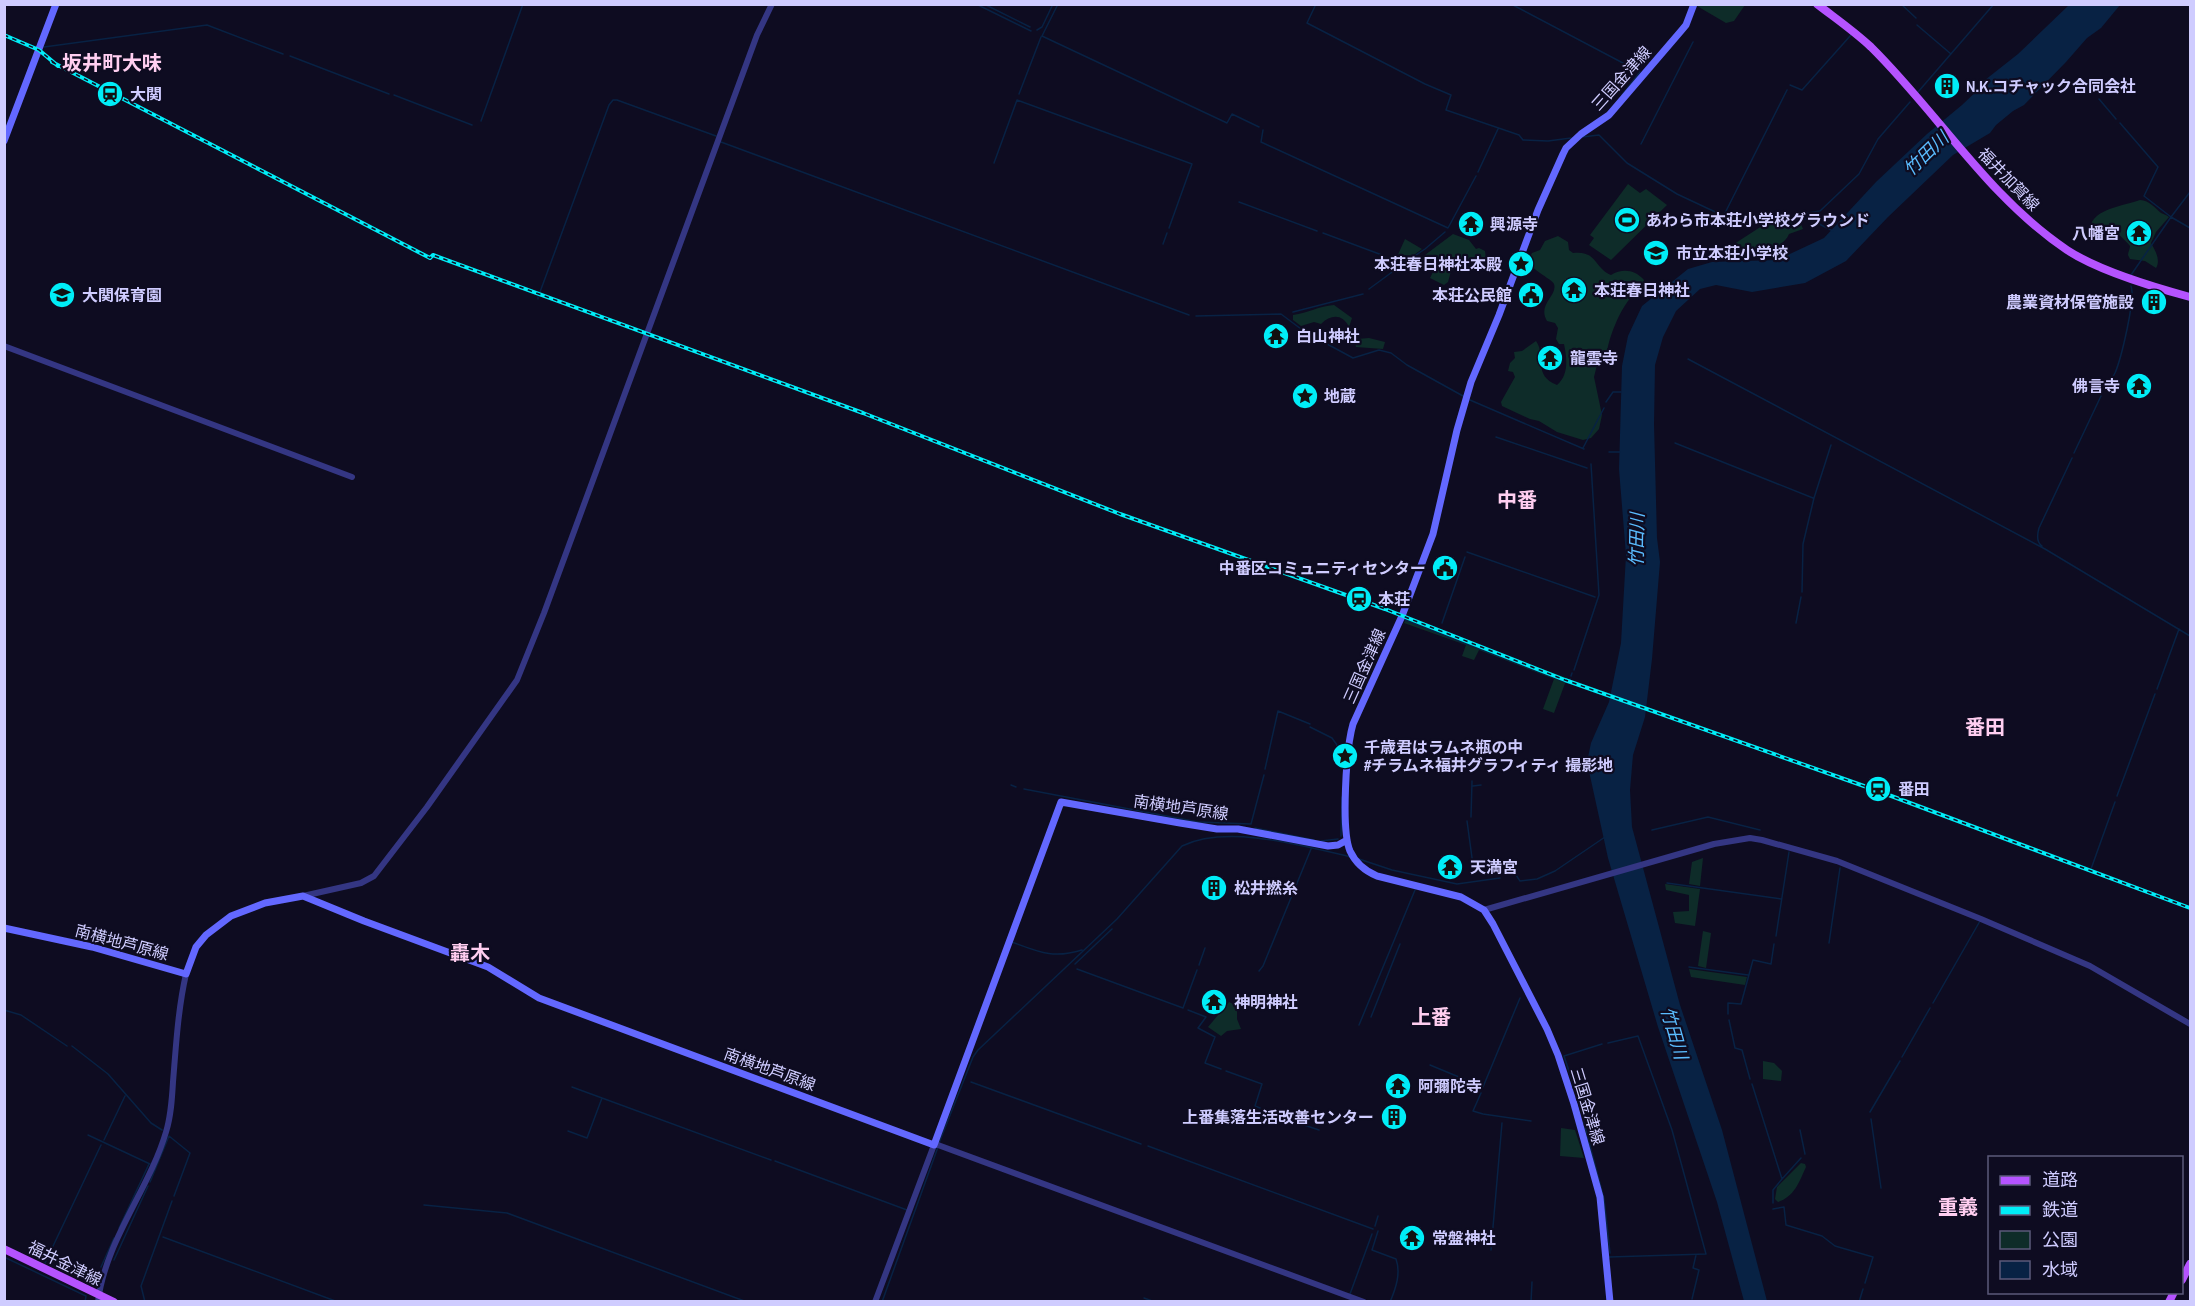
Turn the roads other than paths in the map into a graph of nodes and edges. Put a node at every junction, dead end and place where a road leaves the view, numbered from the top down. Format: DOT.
graph roads {
  1 [pos="56,4"];
  2 [pos="772,4"];
  3 [pos="1694,4"];
  4 [pos="1817,4"];
  5 [pos="4,141"];
  6 [pos="2190,297"];
  7 [pos="4,346"];
  8 [pos="352,477"];
  9 [pos="1347,840"];
  10 [pos="303,896"];
  11 [pos="1484,910"];
  12 [pos="4,928"];
  13 [pos="186,974"];
  14 [pos="2190,1024"];
  15 [pos="938,1146"];
  16 [pos="4,1249"];
  17 [pos="98,1298"];
  18 [pos="114,1302"];
  19 [pos="875,1302"];
  20 [pos="1365,1302"];
  21 [pos="1610,1302"];
  1 -- 5 [label="main road"];
  2 -- 10 [label="street"];
  3 -- 9 [label="main road, 三国金津線"];
  4 -- 6 [label="main road, 福井加賀線"];
  7 -- 8 [label="street"];
  9 -- 11 [label="main road, 三国金津線"];
  9 -- 15 [label="main road, 南横地芦原線"];
  10 -- 13 [label="main road, 南横地芦原線"];
  10 -- 15 [label="main road, 南横地芦原線"];
  11 -- 14 [label="street"];
  11 -- 21 [label="main road, 三国金津線"];
  12 -- 13 [label="main road, 南横地芦原線"];
  13 -- 17 [label="street"];
  15 -- 19 [label="street"];
  15 -- 20 [label="street"];
  16 -- 17 [label="main road, 福井金津線"];
  17 -- 18 [label="main road, 福井金津線"];
}
